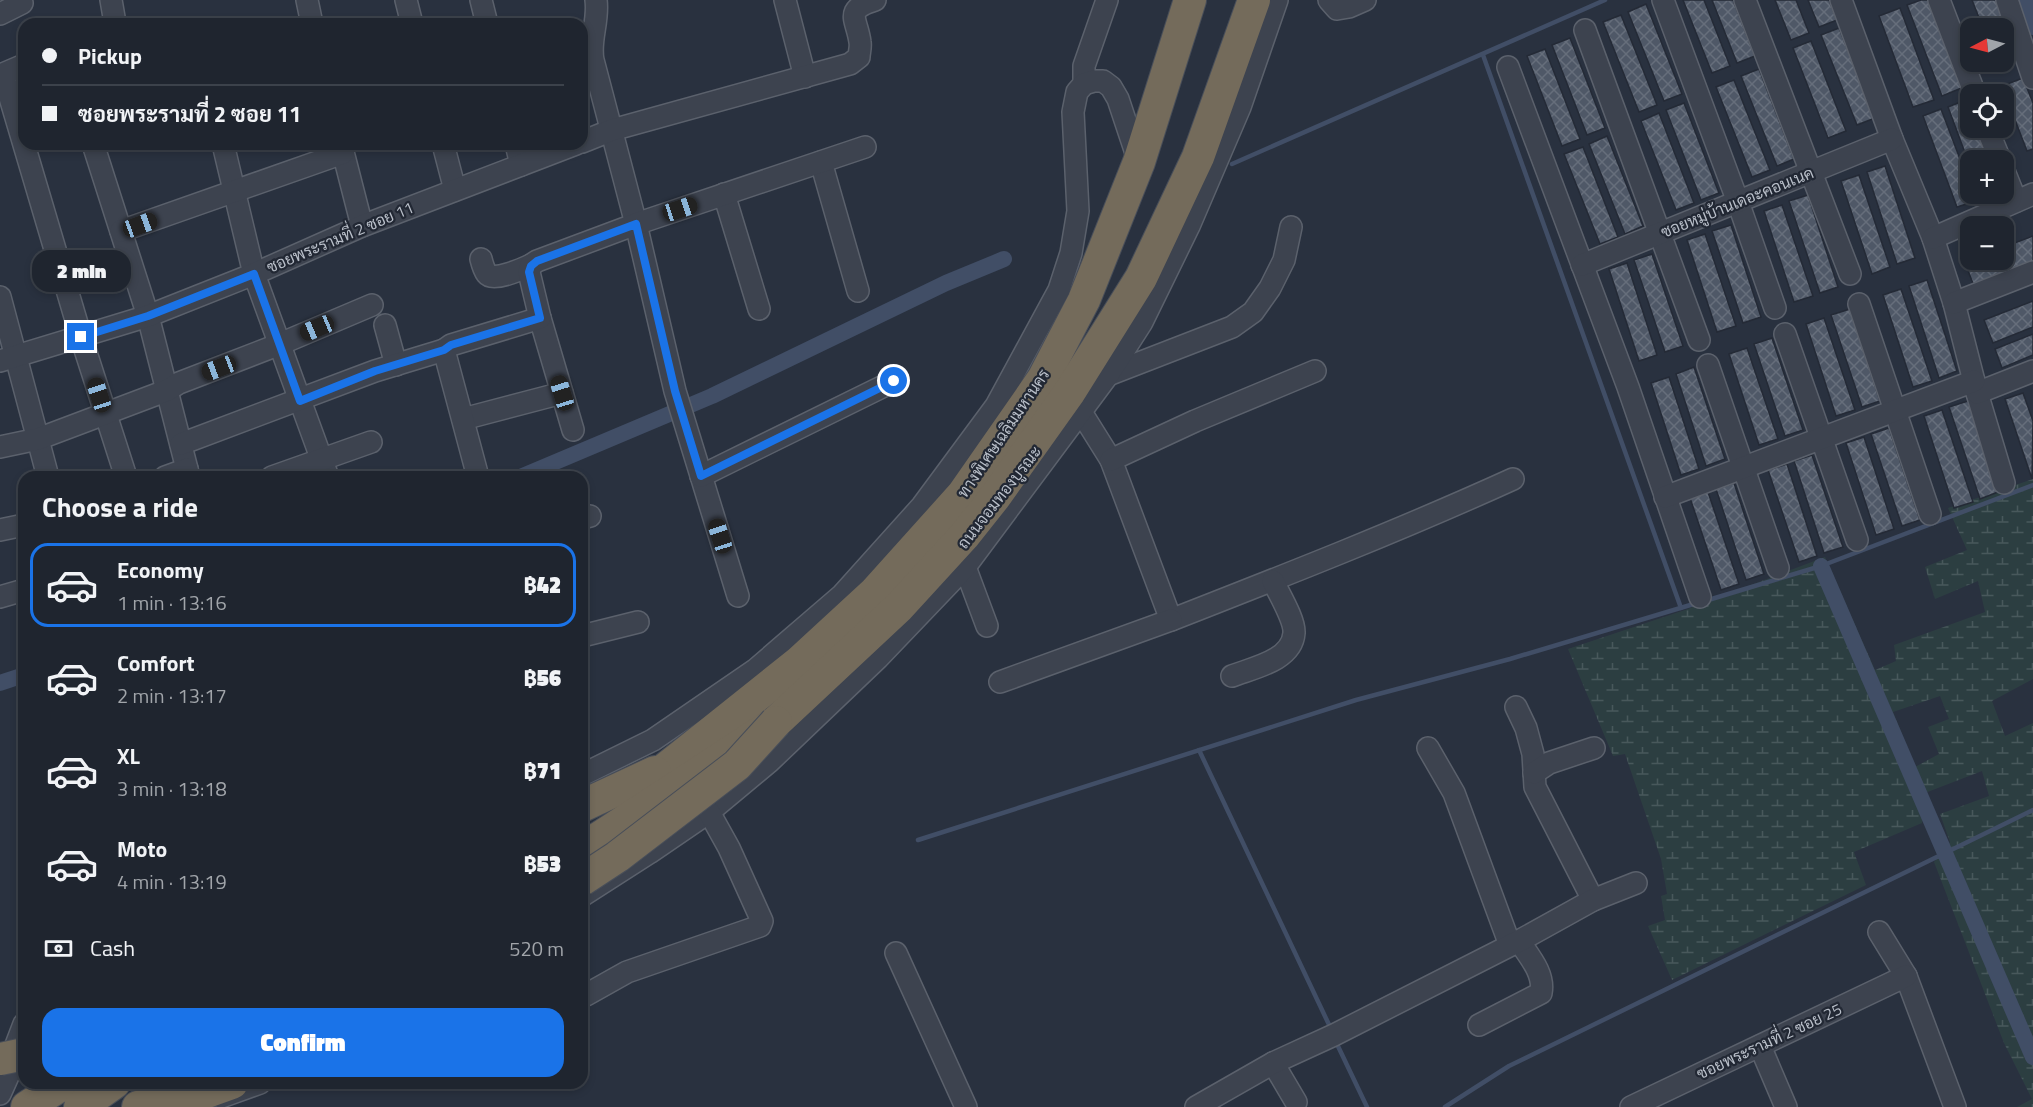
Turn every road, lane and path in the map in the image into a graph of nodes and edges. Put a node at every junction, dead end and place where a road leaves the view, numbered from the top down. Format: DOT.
graph roads {
  1 [pos="111,0"];
  2 [pos="307,0"];
  3 [pos="406,0"];
  4 [pos="481,0"];
  5 [pos="596,0"];
  6 [pos="785,0"];
  7 [pos="875,0"];
  8 [pos="1107,0"];
  9 [pos="1190,0"];
  10 [pos="1256,0"];
  11 [pos="1277,0"];
  12 [pos="1329,0"];
  13 [pos="1365,0"];
  14 [pos="1663,0"];
  15 [pos="1745,0"];
  16 [pos="1841,0"];
  17 [pos="1939,0"];
  18 [pos="2007,0"];
  19 [pos="22,3"];
  20 [pos="0,14"];
  21 [pos="114,18"];
  22 [pos="311,18"];
  23 [pos="410,18"];
  24 [pos="486,18"];
  25 [pos="1585,30"];
  26 [pos="2029,52"];
  27 [pos="1508,67"];
  28 [pos="18,68"];
  29 [pos="805,77"];
  30 [pos="2033,78"];
  31 [pos="1084,84"];
  32 [pos="1971,84"];
  33 [pos="18,125"];
  34 [pos="612,130"];
  35 [pos="1892,139"];
  36 [pos="588,140"];
  37 [pos="865,147"];
  38 [pos="26,150"];
  39 [pos="95,150"];
  40 [pos="225,150"];
  41 [pos="337,150"];
  42 [pos="343,150"];
  43 [pos="445,150"];
  44 [pos="517,150"];
  45 [pos="560,150"];
  46 [pos="821,162"];
  47 [pos="1139,162"];
  48 [pos="521,165"];
  49 [pos="1810,171"];
  50 [pos="2014,184"];
  51 [pos="455,190"];
  52 [pos="235,191"];
  53 [pos="724,194"];
  54 [pos="2024,198"];
  55 [pos="1738,202"];
  56 [pos="636,224"];
  57 [pos="362,226"];
  58 [pos="1292,226"];
  59 [pos="122,231"];
  60 [pos="1660,233"];
  61 [pos="1933,238"];
  62 [pos="481,259"];
  63 [pos="1582,265"];
  64 [pos="531,266"];
  65 [pos="2033,272"];
  66 [pos="254,274"];
  67 [pos="1850,274"];
  68 [pos="858,291"];
  69 [pos="0,297"];
  70 [pos="1953,303"];
  71 [pos="1859,304"];
  72 [pos="372,305"];
  73 [pos="1775,308"];
  74 [pos="759,309"];
  75 [pos="148,316"];
  76 [pos="540,318"];
  77 [pos="385,325"];
  78 [pos="1785,333"];
  79 [pos="81,337"];
  80 [pos="1699,340"];
  81 [pos="280,344"];
  82 [pos="444,350"];
  83 [pos="9,359"];
  84 [pos="396,365"];
  85 [pos="1708,365"];
  86 [pos="1315,371"];
  87 [pos="2033,371"];
  88 [pos="1108,375"];
  89 [pos="894,381"];
  90 [pos="1976,387"];
  91 [pos="168,390"];
  92 [pos="562,393"];
  93 [pos="300,401"];
  94 [pos="1895,411"];
  95 [pos="1081,412"];
  96 [pos="105,414"];
  97 [pos="463,419"];
  98 [pos="573,430"];
  99 [pos="38,439"];
  100 [pos="1822,439"];
  101 [pos="371,442"];
  102 [pos="181,444"];
  103 [pos="0,447"];
  104 [pos="1111,460"];
  105 [pos="325,468"];
  106 [pos="1743,468"];
  107 [pos="46,471"];
  108 [pos="124,471"];
  109 [pos="188,471"];
  110 [pos="307,471"];
  111 [pos="476,471"];
  112 [pos="701,476"];
  113 [pos="1513,479"];
  114 [pos="2004,483"];
  115 [pos="1665,497"];
  116 [pos="1930,514"];
  117 [pos="18,526"];
  118 [pos="0,530"];
  119 [pos="1857,540"];
  120 [pos="965,567"];
  121 [pos="1778,568"];
  122 [pos="1273,581"];
  123 [pos="18,592"];
  124 [pos="738,596"];
  125 [pos="0,597"];
  126 [pos="1700,597"];
  127 [pos="1171,620"];
  128 [pos="638,622"];
  129 [pos="987,626"];
  130 [pos="588,634"];
  131 [pos="1232,676"];
  132 [pos="1000,682"];
  133 [pos="1516,707"];
  134 [pos="776,722"];
  135 [pos="1428,748"];
  136 [pos="1594,748"];
  137 [pos="669,766"];
  138 [pos="588,772"];
  139 [pos="1534,773"];
  140 [pos="588,803"];
  141 [pos="708,812"];
  142 [pos="588,827"];
  143 [pos="588,845"];
  144 [pos="588,868"];
  145 [pos="588,876"];
  146 [pos="1636,883"];
  147 [pos="588,892"];
  148 [pos="1593,900"];
  149 [pos="1879,932"];
  150 [pos="1514,943"];
  151 [pos="896,953"];
  152 [pos="1906,976"];
  153 [pos="588,994"];
  154 [pos="1479,1024"];
  155 [pos="18,1040"];
  156 [pos="1760,1046"];
  157 [pos="18,1055"];
  158 [pos="0,1059"];
  159 [pos="1273,1063"];
  160 [pos="55,1089"];
  161 [pos="106,1089"];
  162 [pos="193,1089"];
  163 [pos="215,1089"];
  164 [pos="245,1089"];
  165 [pos="0,1094"];
  166 [pos="1228,1099"];
  167 [pos="1296,1102"];
  168 [pos="27,1107"];
  169 [pos="80,1107"];
  170 [pos="129,1107"];
  171 [pos="138,1107"];
  172 [pos="183,1107"];
  173 [pos="966,1107"];
  174 [pos="1196,1107"];
  175 [pos="1631,1107"];
  176 [pos="1786,1107"];
  177 [pos="1955,1107"];
  1 -- 21 [label="street"];
  2 -- 22 [label="street"];
  3 -- 23 [label="street"];
  4 -- 24 [label="street"];
  5 -- 34 [label="street"];
  6 -- 29 [label="street"];
  7 -- 29 [label="street"];
  8 -- 31 [label="street"];
  9 -- 47 [label="highway, ทางพิเศษเฉลิมมหานคร"];
  10 -- 134 [label="highway, ทางพิเศษเฉลิมมหานคร"];
  10 -- 144 [label="street, ถนนจอมทองบูรณะ"];
  11 -- 88 [label="street"];
  12 -- 13 [label="street"];
  14 -- 55 [label="street"];
  15 -- 49 [label="street"];
  16 -- 35 [label="street"];
  17 -- 32 [label="street"];
  18 -- 26 [label="street"];
  19 -- 20 [label="street"];
  25 -- 60 [label="street"];
  26 -- 30 [label="street"];
  27 -- 63 [label="street"];
  28 -- 33 [label="street"];
  29 -- 34 [label="street"];
  31 -- 47 [label="street"];
  31 -- 138 [label="street"];
  34 -- 36 [label="street"];
  34 -- 56 [label="street"];
  35 -- 49 [label="street, ซอยหมู่บ้านเดอะคอนเนค"];
  35 -- 61 [label="street"];
  37 -- 46 [label="street"];
  38 -- 79 [label="street"];
  39 -- 59 [label="street"];
  40 -- 52 [label="street"];
  41 -- 52 [label="street"];
  42 -- 57 [label="street"];
  43 -- 51 [label="street"];
  44 -- 48 [label="street"];
  45 -- 48 [label="street, ซอยพระรามที่ 2 ซอย 11"];
  46 -- 53 [label="street"];
  46 -- 68 [label="street"];
  47 -- 137 [label="highway, ทางพิเศษเฉลิมมหานคร"];
  48 -- 51 [label="street, ซอยพระรามที่ 2 ซอย 11"];
  49 -- 55 [label="street, ซอยหมู่บ้านเดอะคอนเนค"];
  49 -- 67 [label="street"];
  50 -- 54 [label="street"];
  51 -- 57 [label="street, ซอยพระรามที่ 2 ซอย 11"];
  52 -- 59 [label="street"];
  52 -- 66 [label="street"];
  53 -- 56 [label="street"];
  53 -- 74 [label="street"];
  54 -- 61 [label="street"];
  55 -- 60 [label="street, ซอยหมู่บ้านเดอะคอนเนค"];
  55 -- 73 [label="street"];
  56 -- 64 [label="street"];
  56 -- 112 [label="street"];
  57 -- 66 [label="street, ซอยพระรามที่ 2 ซอย 11"];
  58 -- 88 [label="street"];
  59 -- 75 [label="street"];
  60 -- 63 [label="street, ซอยหมู่บ้านเดอะคอนเนค"];
  60 -- 80 [label="street"];
  61 -- 70 [label="street"];
  62 -- 64 [label="street"];
  63 -- 115 [label="street"];
  64 -- 76 [label="street"];
  65 -- 70 [label="street"];
  66 -- 75 [label="street, ซอยพระรามที่ 2 ซอย 11"];
  66 -- 81 [label="street"];
  69 -- 83 [label="street"];
  70 -- 90 [label="street"];
  71 -- 94 [label="street"];
  72 -- 81 [label="street"];
  75 -- 79 [label="street, ซอยพระรามที่ 2 ซอย 11"];
  75 -- 91 [label="street"];
  76 -- 82 [label="street"];
  76 -- 92 [label="street"];
  77 -- 84 [label="street"];
  78 -- 100 [label="street"];
  79 -- 83 [label="street, ซอยพระรามที่ 2 ซอย 11"];
  79 -- 96 [label="street"];
  81 -- 91 [label="street"];
  81 -- 93 [label="street"];
  82 -- 84 [label="street"];
  82 -- 97 [label="street"];
  83 -- 99 [label="street"];
  84 -- 93 [label="street"];
  85 -- 106 [label="street"];
  86 -- 104 [label="street"];
  87 -- 90 [label="street"];
  88 -- 95 [label="street"];
  89 -- 112 [label="street"];
  90 -- 94 [label="street"];
  90 -- 114 [label="street"];
  91 -- 96 [label="street"];
  91 -- 102 [label="street"];
  92 -- 97 [label="street"];
  92 -- 98 [label="street"];
  93 -- 102 [label="street"];
  93 -- 105 [label="street"];
  94 -- 100 [label="street"];
  94 -- 116 [label="street"];
  95 -- 104 [label="street"];
  95 -- 120 [label="street"];
  96 -- 99 [label="street"];
  96 -- 108 [label="street"];
  97 -- 111 [label="street"];
  99 -- 103 [label="street"];
  99 -- 107 [label="street"];
  100 -- 106 [label="street"];
  100 -- 119 [label="street"];
  101 -- 105 [label="street"];
  102 -- 109 [label="street"];
  104 -- 127 [label="street"];
  105 -- 110 [label="street"];
  106 -- 115 [label="street"];
  106 -- 121 [label="street"];
  112 -- 124 [label="street"];
  113 -- 122 [label="street"];
  115 -- 126 [label="street"];
  117 -- 118 [label="street"];
  120 -- 129 [label="street"];
  120 -- 141 [label="street"];
  122 -- 127 [label="street"];
  122 -- 131 [label="street"];
  123 -- 125 [label="street"];
  127 -- 132 [label="street"];
  128 -- 130 [label="street"];
  133 -- 139 [label="street"];
  134 -- 143 [label="highway, bridge"];
  134 -- 145 [label="highway, bridge"];
  135 -- 150 [label="street"];
  136 -- 139 [label="street"];
  137 -- 140 [label="highway"];
  137 -- 142 [label="highway"];
  139 -- 148 [label="street"];
  141 -- 147 [label="street"];
  141 -- 153 [label="street"];
  146 -- 148 [label="street"];
  148 -- 150 [label="street"];
  149 -- 152 [label="street"];
  150 -- 154 [label="street"];
  150 -- 159 [label="street"];
  151 -- 173 [label="street"];
  152 -- 156 [label="street, ซอยพระรามที่ 2 ซอย 25"];
  152 -- 177 [label="street"];
  155 -- 165 [label="street"];
  156 -- 175 [label="street, ซอยพระรามที่ 2 ซอย 25"];
  156 -- 176 [label="street"];
  157 -- 158 [label="highway, bridge"];
  159 -- 166 [label="street"];
  159 -- 167 [label="street"];
  160 -- 168 [label="highway"];
  161 -- 169 [label="highway"];
  162 -- 170 [label="street"];
  163 -- 171 [label="highway"];
  164 -- 172 [label="street"];
  166 -- 174 [label="street"];
}
